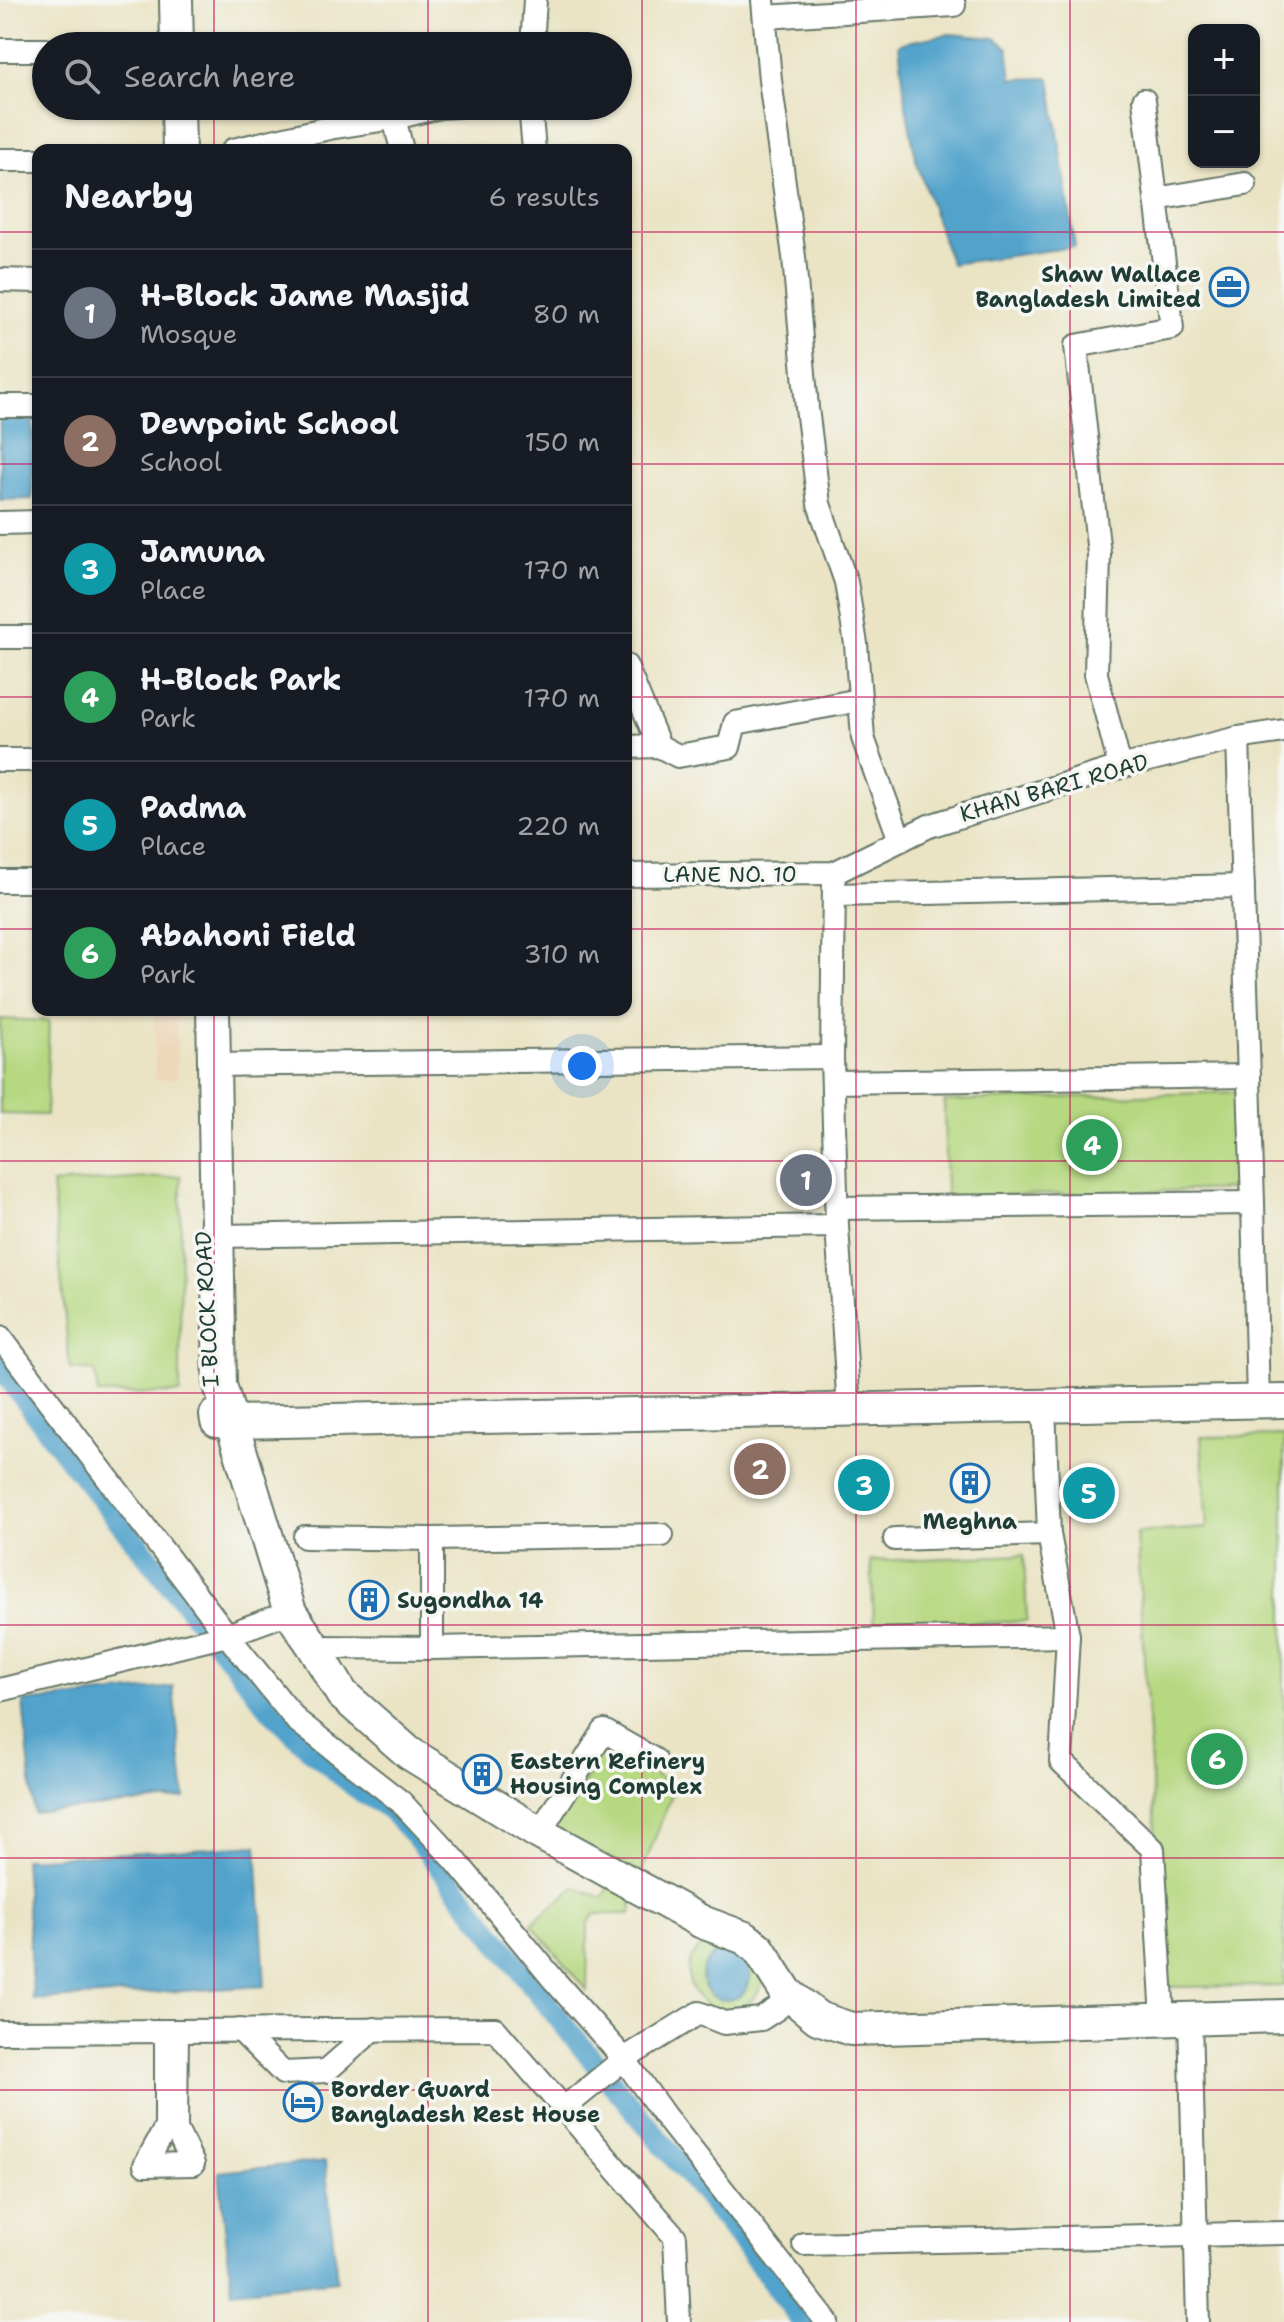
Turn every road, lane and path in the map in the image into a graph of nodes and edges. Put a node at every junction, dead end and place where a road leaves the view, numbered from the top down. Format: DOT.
graph roads {
  1 [pos="176,0"];
  2 [pos="187,0"];
  3 [pos="535,0"];
  4 [pos="954,5"];
  5 [pos="764,9"];
  6 [pos="177,32"];
  7 [pos="187,32"];
  8 [pos="533,32"];
  9 [pos="0,50"];
  10 [pos="32,50"];
  11 [pos="1144,100"];
  12 [pos="178,120"];
  13 [pos="188,120"];
  14 [pos="381,120"];
  15 [pos="394,120"];
  16 [pos="531,120"];
  17 [pos="179,144"];
  18 [pos="188,144"];
  19 [pos="259,144"];
  20 [pos="400,144"];
  21 [pos="533,144"];
  22 [pos="0,160"];
  23 [pos="32,160"];
  24 [pos="1245,184"];
  25 [pos="1156,199"];
  26 [pos="0,280"];
  27 [pos="32,281"];
  28 [pos="0,406"];
  29 [pos="32,406"];
  30 [pos="32,522"];
  31 [pos="0,523"];
  32 [pos="0,637"];
  33 [pos="32,637"];
  34 [pos="632,681"];
  35 [pos="860,700"];
  36 [pos="1284,731"];
  37 [pos="1238,738"];
  38 [pos="659,746"];
  39 [pos="632,747"];
  40 [pos="0,760"];
  41 [pos="32,760"];
  42 [pos="1120,767"];
  43 [pos="900,840"];
  44 [pos="632,875"];
  45 [pos="0,881"];
  46 [pos="32,881"];
  47 [pos="834,884"];
  48 [pos="1243,886"];
  49 [pos="200,1016"];
  50 [pos="213,1016"];
  51 [pos="832,1057"];
  52 [pos="215,1065"];
  53 [pos="1249,1076"];
  54 [pos="833,1082"];
  55 [pos="1253,1203"];
  56 [pos="837,1217"];
  57 [pos="216,1236"];
  58 [pos="0,1337"];
  59 [pos="1271,1402"];
  60 [pos="1044,1406"];
  61 [pos="849,1410"];
  62 [pos="230,1422"];
  63 [pos="1049,1534"];
  64 [pos="662,1535"];
  65 [pos="305,1537"];
  66 [pos="432,1539"];
  67 [pos="895,1539"];
  68 [pos="290,1612"];
  69 [pos="226,1635"];
  70 [pos="1068,1636"];
  71 [pos="314,1647"];
  72 [pos="432,1648"];
  73 [pos="0,1690"];
  74 [pos="655,1760"];
  75 [pos="539,1833"];
  76 [pos="787,1993"];
  77 [pos="1284,2016"];
  78 [pos="1177,2019"];
  79 [pos="374,2029"];
  80 [pos="240,2030"];
  81 [pos="172,2031"];
  82 [pos="0,2032"];
  83 [pos="624,2059"];
  84 [pos="564,2108"];
  85 [pos="1284,2233"];
  86 [pos="1195,2235"];
  87 [pos="804,2244"];
  88 [pos="679,2322"];
  89 [pos="827,2322"];
  90 [pos="1198,2322"];
  1 -- 6 [label="street"];
  2 -- 7 [label="street"];
  3 -- 8 [label="street"];
  4 -- 5 [label="street"];
  5 -- 35 [label="street"];
  9 -- 10 [label="street"];
  11 -- 25 [label="street"];
  12 -- 17 [label="street"];
  13 -- 18 [label="street"];
  14 -- 19 [label="street"];
  15 -- 20 [label="street"];
  16 -- 21 [label="street"];
  22 -- 23 [label="street"];
  24 -- 25 [label="street"];
  25 -- 42 [label="street"];
  26 -- 27 [label="street"];
  28 -- 29 [label="street"];
  30 -- 31 [label="street"];
  32 -- 33 [label="street"];
  34 -- 38 [label="street"];
  35 -- 38 [label="street"];
  35 -- 43 [label="street"];
  36 -- 37 [label="street, KHAN BARI ROAD"];
  37 -- 42 [label="street, KHAN BARI ROAD"];
  37 -- 48 [label="street"];
  38 -- 39 [label="street"];
  40 -- 41 [label="street"];
  42 -- 43 [label="street, KHAN BARI ROAD"];
  43 -- 47 [label="street, KHAN BARI ROAD"];
  44 -- 47 [label="street, LANE NO. 10"];
  45 -- 46 [label="street"];
  47 -- 48 [label="street, LANE NO. 10"];
  47 -- 51 [label="street"];
  48 -- 53 [label="street"];
  49 -- 62 [label="street, I BLOCK ROAD"];
  50 -- 52 [label="street, I BLOCK ROAD"];
  51 -- 52 [label="street"];
  51 -- 54 [label="street"];
  52 -- 57 [label="street, I BLOCK ROAD"];
  53 -- 54 [label="street"];
  53 -- 55 [label="street"];
  54 -- 56 [label="street"];
  55 -- 56 [label="street"];
  55 -- 59 [label="street"];
  56 -- 57 [label="street"];
  56 -- 61 [label="street"];
  57 -- 62 [label="street, I BLOCK ROAD"];
  58 -- 69 [label="street"];
  59 -- 60 [label="street"];
  60 -- 61 [label="street"];
  60 -- 63 [label="street"];
  61 -- 62 [label="street"];
  62 -- 68 [label="street"];
  63 -- 67 [label="street"];
  63 -- 70 [label="street"];
  64 -- 66 [label="street"];
  65 -- 66 [label="street"];
  66 -- 72 [label="street"];
  68 -- 69 [label="street"];
  68 -- 71 [label="street"];
  69 -- 73 [label="street"];
  69 -- 83 [label="street"];
  70 -- 72 [label="street"];
  70 -- 78 [label="street"];
  71 -- 72 [label="street"];
  71 -- 75 [label="street"];
  74 -- 75 [label="street"];
  75 -- 76 [label="street"];
  76 -- 78 [label="street"];
  76 -- 83 [label="street"];
  77 -- 78 [label="street"];
  78 -- 86 [label="street"];
  79 -- 80 [label="street"];
  79 -- 80 [label="street"];
  79 -- 84 [label="street"];
  80 -- 81 [label="street"];
  81 -- 81 [label="street"];
  81 -- 82 [label="street"];
  83 -- 84 [label="street"];
  83 -- 89 [label="street"];
  84 -- 88 [label="street"];
  85 -- 86 [label="street"];
  86 -- 87 [label="street"];
  86 -- 90 [label="street"];
}
